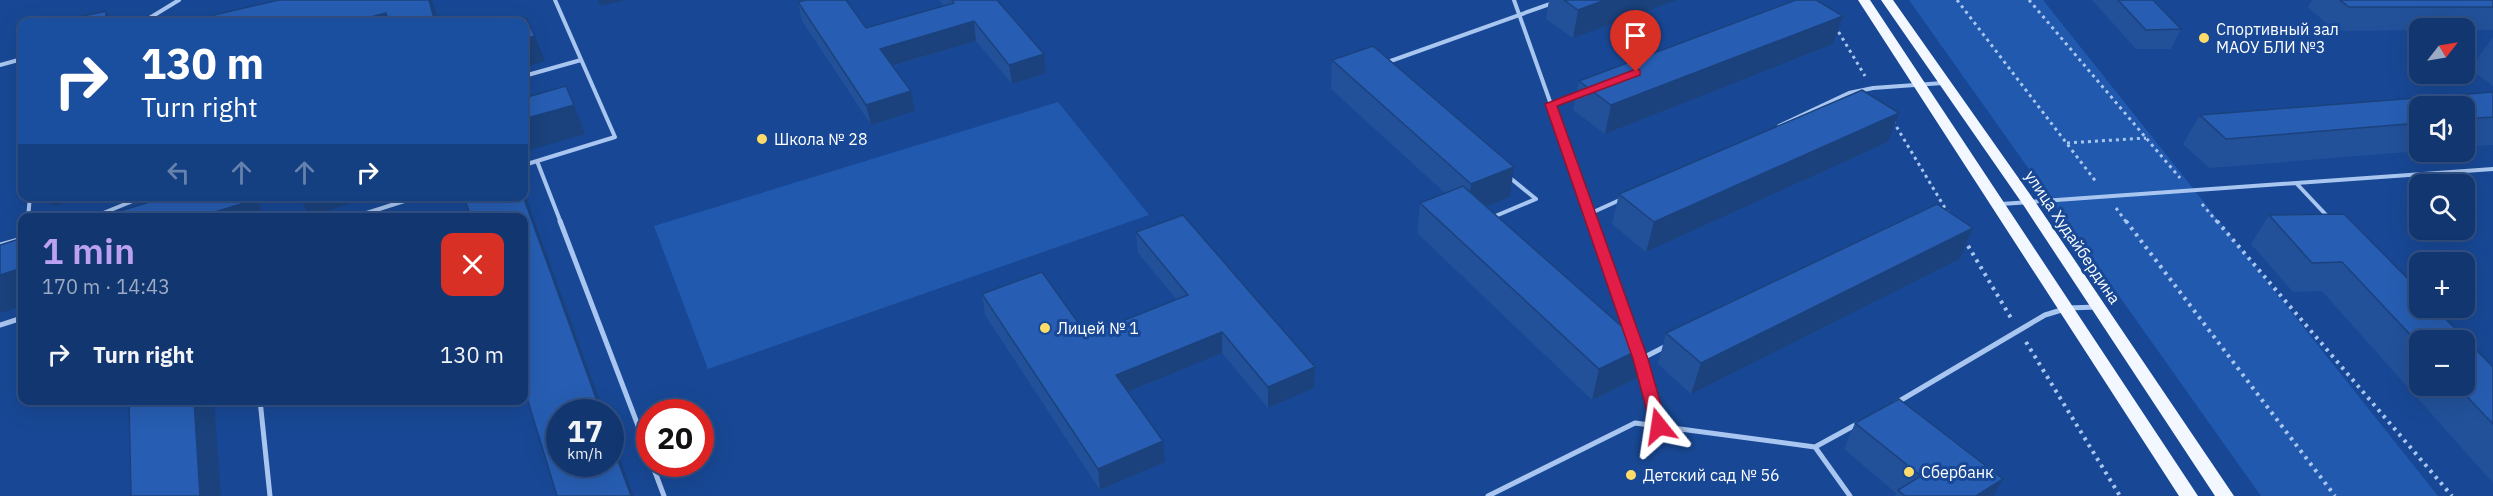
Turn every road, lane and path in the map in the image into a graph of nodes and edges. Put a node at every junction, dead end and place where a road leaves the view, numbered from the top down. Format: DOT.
graph roads {
  1 [pos="179,0"];
  2 [pos="555,0"];
  3 [pos="1514,0"];
  4 [pos="1561,0"];
  5 [pos="1864,0"];
  6 [pos="1887,0"];
  7 [pos="1957,0"];
  8 [pos="2029,0"];
  9 [pos="1519,15"];
  10 [pos="150,18"];
  11 [pos="1830,18"];
  12 [pos="18,60"];
  13 [pos="581,60"];
  14 [pos="0,65"];
  15 [pos="1387,73"];
  16 [pos="528,75"];
  17 [pos="1946,83"];
  18 [pos="1920,84"];
  19 [pos="1872,88"];
  20 [pos="1584,92"];
  21 [pos="1551,104"];
  22 [pos="1890,117"];
  23 [pos="1774,128"];
  24 [pos="2146,138"];
  25 [pos="2066,143"];
  26 [pos="537,161"];
  27 [pos="528,164"];
  28 [pos="2493,169"];
  29 [pos="1501,170"];
  30 [pos="2296,184"];
  31 [pos="2192,192"];
  32 [pos="1633,194"];
  33 [pos="2108,198"];
  34 [pos="133,201"];
  35 [pos="404,201"];
  36 [pos="2029,203"];
  37 [pos="1999,204"];
  38 [pos="1937,212"];
  39 [pos="1947,212"];
  40 [pos="103,213"];
  41 [pos="367,213"];
  42 [pos="1589,214"];
  43 [pos="1486,220"];
  44 [pos="1953,221"];
  45 [pos="2337,225"];
  46 [pos="1959,231"];
  47 [pos="18,240"];
  48 [pos="0,245"];
  49 [pos="2099,307"];
  50 [pos="2068,308"];
  51 [pos="18,319"];
  52 [pos="0,325"];
  53 [pos="2018,330"];
  54 [pos="1672,343"];
  55 [pos="1632,351"];
  56 [pos="1641,359"];
  57 [pos="1896,403"];
  58 [pos="261,405"];
  59 [pos="1886,409"];
  60 [pos="1904,410"];
  61 [pos="636,420"];
  62 [pos="1866,420"];
  63 [pos="1659,426"];
  64 [pos="1815,447"];
  65 [pos="657,477"];
  66 [pos="270,496"];
  67 [pos="664,496"];
  68 [pos="1488,496"];
  69 [pos="1850,496"];
  70 [pos="2120,496"];
  71 [pos="2189,496"];
  72 [pos="2225,496"];
  73 [pos="2335,496"];
  74 [pos="2452,496"];
  1 -- 10 [label="lane"];
  2 -- 13 [label="lane"];
  3 -- 9 [label="lane"];
  4 -- 9 [label="lane"];
  5 -- 18 [label="main road"];
  6 -- 17 [label="main road, улица Худайбердина"];
  7 -- 25 [label="path"];
  8 -- 24 [label="path"];
  9 -- 15 [label="lane"];
  9 -- 21 [label="lane"];
  11 -- 19 [label="path"];
  12 -- 14 [label="lane"];
  13 -- 16 [label="lane"];
  13 -- 26 [label="lane"];
  17 -- 18 [label="lane"];
  17 -- 36 [label="main road, улица Худайбердина"];
  18 -- 19 [label="lane"];
  18 -- 37 [label="main road"];
  19 -- 23 [label="lane"];
  20 -- 21 [label="lane"];
  21 -- 42 [label="lane"];
  22 -- 39 [label="path"];
  24 -- 25 [label="path"];
  24 -- 31 [label="path"];
  25 -- 33 [label="path"];
  26 -- 27 [label="lane"];
  26 -- 61 [label="lane"];
  28 -- 30 [label="lane"];
  29 -- 43 [label="lane"];
  30 -- 31 [label="lane"];
  30 -- 45 [label="lane"];
  31 -- 33 [label="lane"];
  31 -- 74 [label="path"];
  32 -- 42 [label="lane"];
  33 -- 36 [label="lane"];
  33 -- 73 [label="path"];
  34 -- 40 [label="lane"];
  35 -- 41 [label="lane"];
  36 -- 37 [label="lane"];
  36 -- 49 [label="main road, улица Худайбердина"];
  37 -- 50 [label="main road"];
  38 -- 39 [label="path"];
  39 -- 44 [label="path"];
  42 -- 56 [label="lane"];
  46 -- 53 [label="path"];
  47 -- 48 [label="lane"];
  49 -- 50 [label="lane"];
  49 -- 72 [label="main road, улица Худайбердина"];
  50 -- 53 [label="lane"];
  50 -- 71 [label="main road"];
  51 -- 52 [label="lane"];
  53 -- 57 [label="lane"];
  53 -- 70 [label="path"];
  54 -- 56 [label="lane"];
  55 -- 56 [label="lane"];
  56 -- 63 [label="lane"];
  57 -- 59 [label="lane"];
  57 -- 60 [label="lane"];
  58 -- 66 [label="lane"];
  62 -- 64 [label="lane"];
  63 -- 64 [label="lane"];
  63 -- 68 [label="lane"];
  64 -- 69 [label="lane"];
  65 -- 67 [label="lane"];
}
